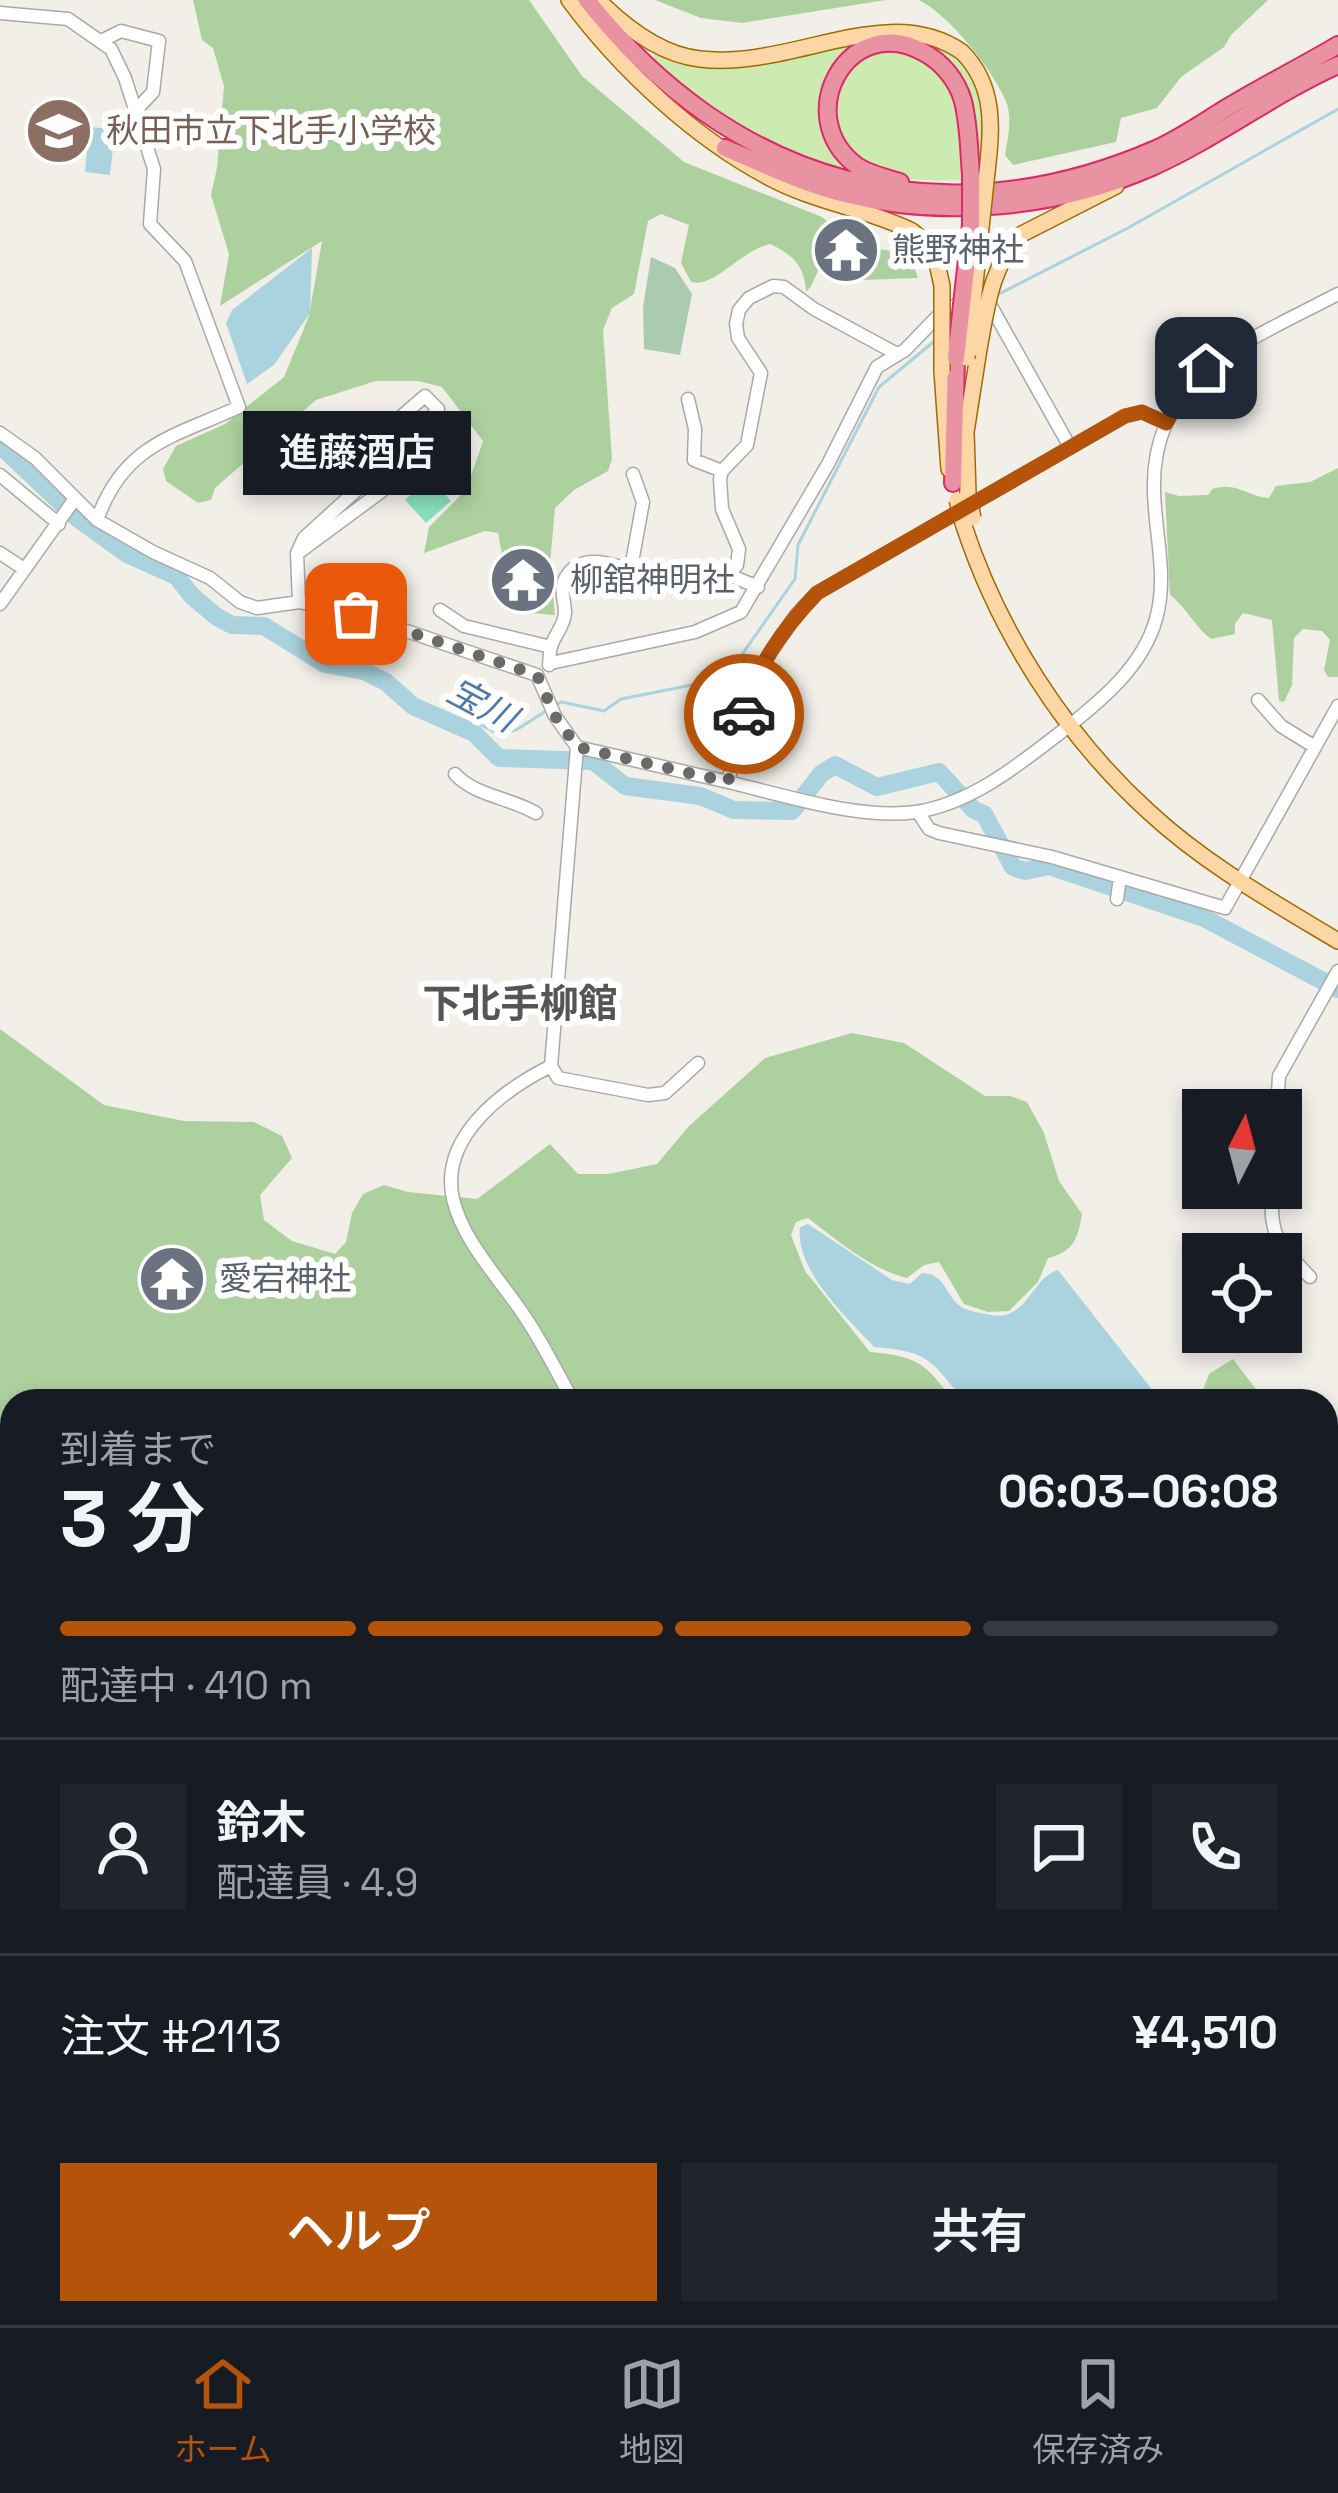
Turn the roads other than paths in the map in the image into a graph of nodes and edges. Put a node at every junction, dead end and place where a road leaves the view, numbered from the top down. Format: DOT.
graph roads {
  1 [pos="569,0"];
  2 [pos="587,0"];
  3 [pos="598,0"];
  4 [pos="0,13"];
  5 [pos="101,41"];
  6 [pos="1338,45"];
  7 [pos="1335,67"];
  8 [pos="136,110"];
  9 [pos="725,148"];
  10 [pos="1150,167"];
  11 [pos="979,174"];
  12 [pos="963,194"];
  13 [pos="1338,294"];
  14 [pos="896,354"];
  15 [pos="961,359"];
  16 [pos="688,399"];
  17 [pos="1166,423"];
  18 [pos="0,433"];
  19 [pos="1070,446"];
  20 [pos="342,448"];
  21 [pos="722,471"];
  22 [pos="634,474"];
  23 [pos="0,475"];
  24 [pos="382,491"];
  25 [pos="960,492"];
  26 [pos="72,502"];
  27 [pos="97,520"];
  28 [pos="61,521"];
  29 [pos="0,553"];
  30 [pos="297,554"];
  31 [pos="631,568"];
  32 [pos="24,569"];
  33 [pos="728,575"];
  34 [pos="758,587"];
  35 [pos="299,602"];
  36 [pos="0,604"];
  37 [pos="440,610"];
  38 [pos="550,647"];
  39 [pos="551,663"];
  40 [pos="537,675"];
  41 [pos="1258,700"];
  42 [pos="1338,706"];
  43 [pos="1072,724"];
  44 [pos="1315,747"];
  45 [pos="576,754"];
  46 [pos="455,774"];
  47 [pos="728,782"];
  48 [pos="918,812"];
  49 [pos="536,813"];
  50 [pos="1120,877"];
  51 [pos="1239,881"];
  52 [pos="1117,899"];
  53 [pos="1338,941"];
  54 [pos="1336,975"];
  55 [pos="698,1063"];
  56 [pos="551,1066"];
  57 [pos="1278,1089"];
  58 [pos="1271,1209"];
  59 [pos="1310,1277"];
  60 [pos="566,1389"];
  1 -- 9 [label="main road"];
  2 -- 12 [label="highway"];
  3 -- 11 [label="main road"];
  4 -- 5 [label="street"];
  5 -- 8 [label="street"];
  5 -- 8 [label="street"];
  6 -- 12 [label="highway"];
  7 -- 10 [label="highway"];
  8 -- 27 [label="street"];
  9 -- 10 [label="highway"];
  9 -- 15 [label="main road, bridge"];
  10 -- 15 [label="main road, bridge"];
  11 -- 12 [label="highway"];
  11 -- 15 [label="highway, bridge"];
  13 -- 17 [label="street"];
  14 -- 19 [label="street"];
  14 -- 21 [label="street"];
  14 -- 34 [label="street"];
  15 -- 25 [label="highway"];
  16 -- 21 [label="street"];
  17 -- 19 [label="street"];
  17 -- 43 [label="street"];
  18 -- 26 [label="street"];
  19 -- 47 [label="street"];
  20 -- 30 [label="street"];
  21 -- 33 [label="street"];
  22 -- 31 [label="street"];
  23 -- 28 [label="street"];
  24 -- 30 [label="street"];
  25 -- 43 [label="main road, bridge"];
  26 -- 27 [label="street"];
  26 -- 28 [label="street"];
  27 -- 35 [label="street"];
  28 -- 32 [label="street"];
  29 -- 32 [label="street"];
  30 -- 35 [label="street"];
  31 -- 33 [label="street"];
  31 -- 38 [label="street"];
  32 -- 36 [label="street"];
  33 -- 34 [label="street"];
  34 -- 39 [label="street"];
  35 -- 40 [label="street"];
  37 -- 38 [label="street"];
  38 -- 39 [label="street"];
  39 -- 40 [label="street"];
  40 -- 45 [label="street"];
  41 -- 44 [label="street"];
  42 -- 44 [label="street"];
  43 -- 48 [label="street"];
  43 -- 51 [label="main road"];
  44 -- 51 [label="street"];
  45 -- 47 [label="street"];
  45 -- 56 [label="street"];
  46 -- 49 [label="street"];
  47 -- 48 [label="street"];
  48 -- 50 [label="street"];
  50 -- 51 [label="street"];
  50 -- 52 [label="street"];
  51 -- 53 [label="main road"];
  54 -- 57 [label="street"];
  55 -- 56 [label="street"];
  56 -- 60 [label="street"];
  58 -- 59 [label="street"];
}
